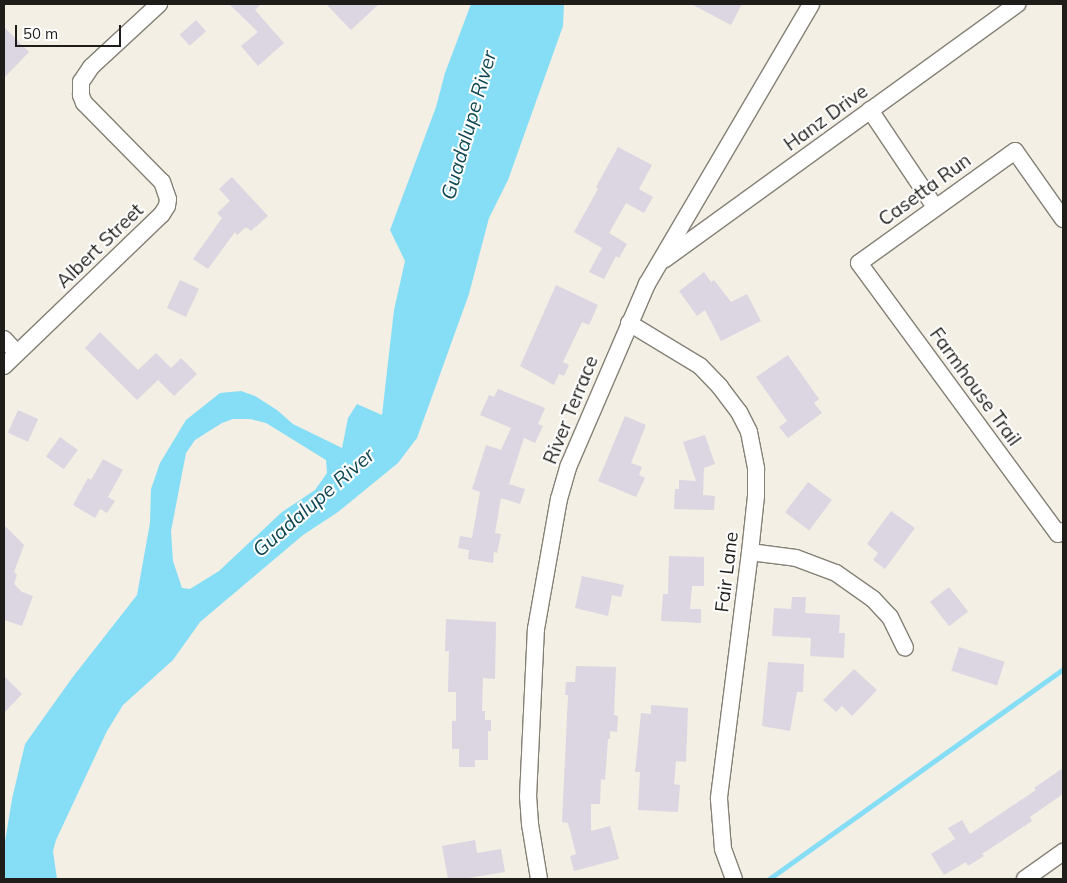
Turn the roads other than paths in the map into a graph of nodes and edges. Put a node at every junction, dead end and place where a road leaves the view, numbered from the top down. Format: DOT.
graph roads {
  1 [pos="159,4"];
  2 [pos="811,4"];
  3 [pos="1017,4"];
  4 [pos="870,110"];
  5 [pos="935,206"];
  6 [pos="1063,219"];
  7 [pos="860,263"];
  8 [pos="658,264"];
  9 [pos="629,323"];
  10 [pos="4,339"];
  11 [pos="17,353"];
  12 [pos="4,366"];
  13 [pos="1061,532"];
  14 [pos="750,552"];
  15 [pos="905,648"];
  16 [pos="1063,852"];
  17 [pos="539,879"];
  18 [pos="734,879"];
  19 [pos="1025,879"];
  1 -- 11 [label="street, Albert Street"];
  2 -- 8 [label="street, River Terrace"];
  3 -- 4 [label="street, Hanz Drive"];
  4 -- 5 [label="street"];
  4 -- 8 [label="street, Hanz Drive"];
  5 -- 6 [label="street, Casetta Run"];
  5 -- 7 [label="street, Casetta Run"];
  7 -- 13 [label="street, Farmhouse Trail"];
  8 -- 9 [label="street, River Terrace"];
  9 -- 14 [label="street, Fair Lane"];
  9 -- 17 [label="street, River Terrace"];
  10 -- 11 [label="street"];
  11 -- 12 [label="street"];
  14 -- 15 [label="street"];
  14 -- 18 [label="street, Fair Lane"];
  16 -- 19 [label="street"];
}
